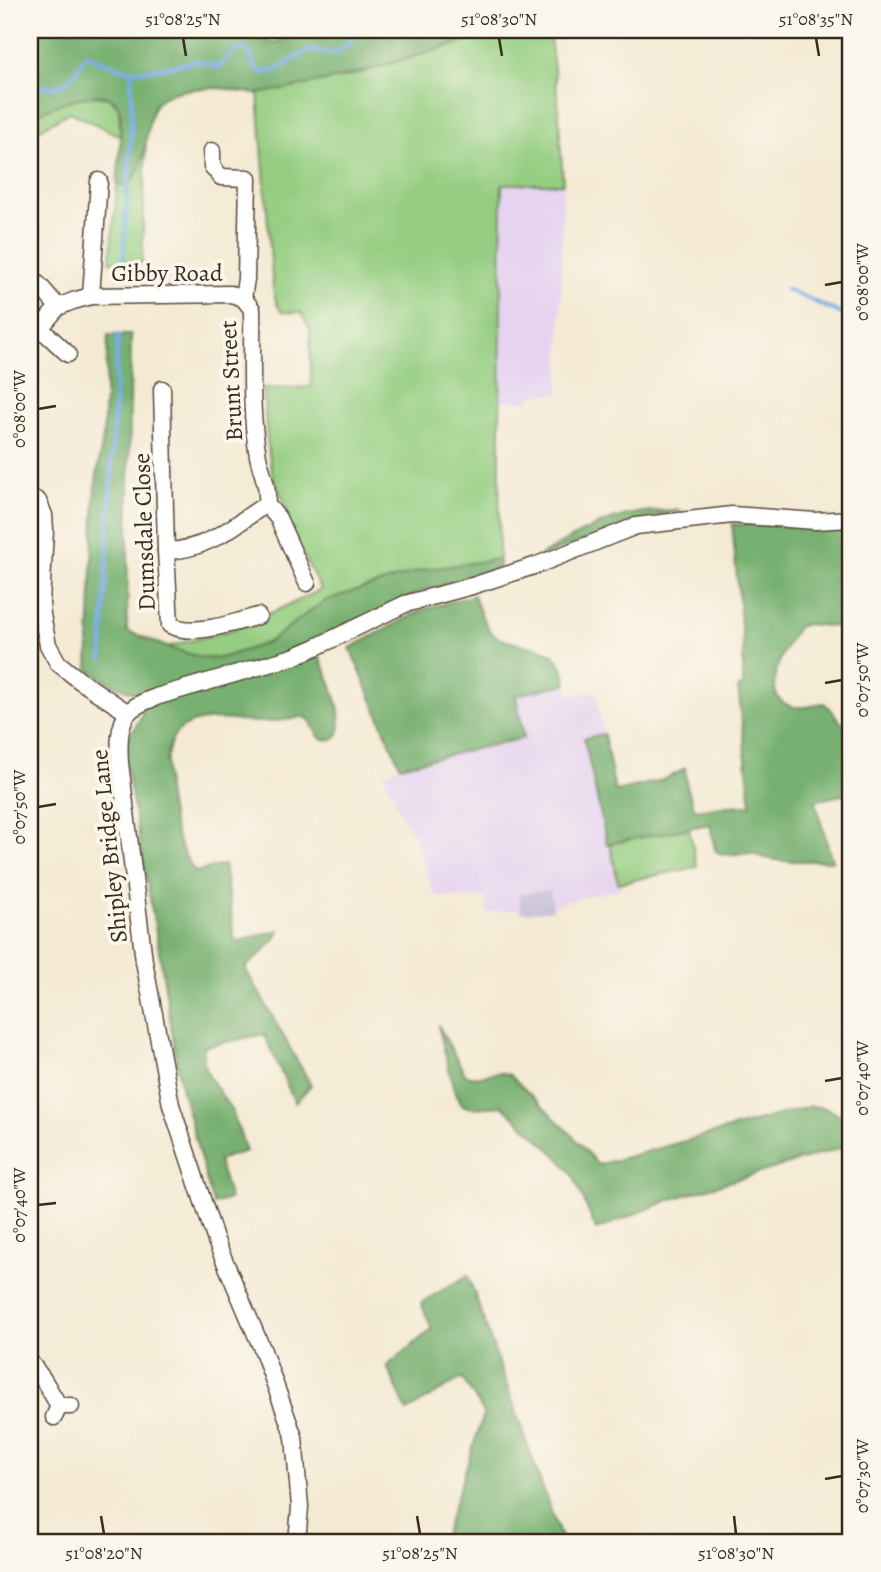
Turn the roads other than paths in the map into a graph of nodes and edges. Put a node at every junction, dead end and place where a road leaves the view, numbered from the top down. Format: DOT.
graph roads {
  1 [pos="212,151"];
  2 [pos="99,181"];
  3 [pos="30,277"];
  4 [pos="91,296"];
  5 [pos="243,298"];
  6 [pos="58,307"];
  7 [pos="35,334"];
  8 [pos="68,354"];
  9 [pos="162,389"];
  10 [pos="30,497"];
  11 [pos="266,504"];
  12 [pos="851,519"];
  13 [pos="166,551"];
  14 [pos="307,583"];
  15 [pos="36,602"];
  16 [pos="258,616"];
  17 [pos="128,713"];
  18 [pos="30,1362"];
  19 [pos="61,1409"];
  20 [pos="297,1542"];
  1 -- 5 [label="street"];
  2 -- 4 [label="street, Gibby Road"];
  3 -- 6 [label="street"];
  4 -- 5 [label="street, Gibby Road"];
  4 -- 6 [label="street, Gibby Road"];
  5 -- 11 [label="street, Brunt Street"];
  6 -- 7 [label="street"];
  7 -- 8 [label="street"];
  9 -- 13 [label="street, Dumsdale Close"];
  10 -- 15 [label="street"];
  11 -- 13 [label="street"];
  11 -- 14 [label="street, Brunt Street"];
  12 -- 17 [label="street"];
  13 -- 16 [label="street, Dumsdale Close"];
  15 -- 17 [label="street"];
  17 -- 20 [label="street, Shipley Bridge Lane"];
  18 -- 19 [label="street"];
}
